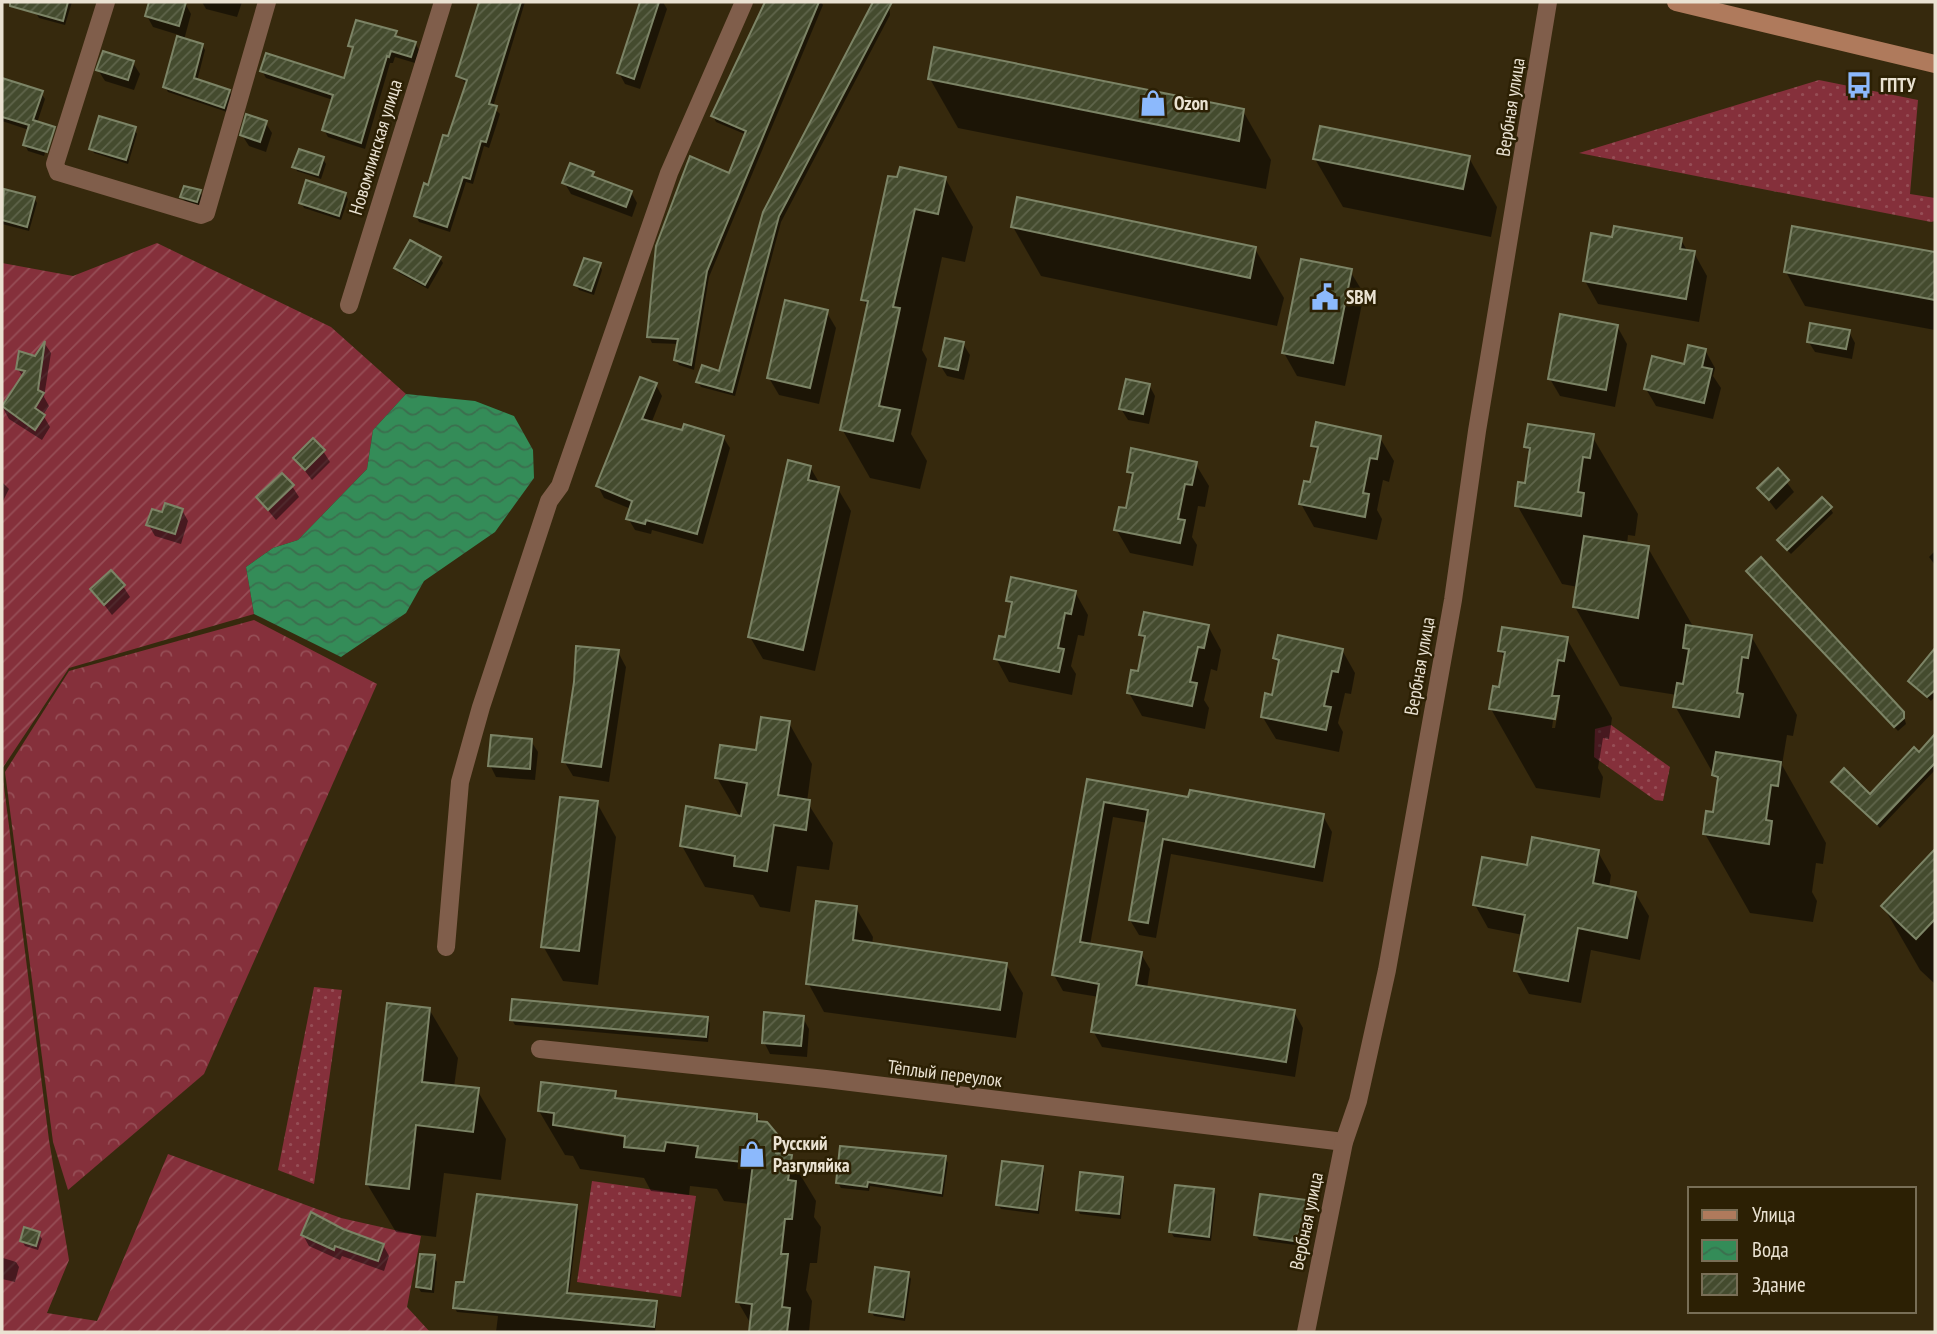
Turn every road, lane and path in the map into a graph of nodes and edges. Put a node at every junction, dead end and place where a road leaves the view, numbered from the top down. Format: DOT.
graph roads {
  1 [pos="106,2"];
  2 [pos="267,2"];
  3 [pos="443,2"];
  4 [pos="744,2"];
  5 [pos="1548,2"];
  6 [pos="1676,2"];
  7 [pos="1935,64"];
  8 [pos="349,304"];
  9 [pos="446,947"];
  10 [pos="540,1049"];
  11 [pos="1344,1142"];
  12 [pos="1306,1332"];
  1 -- 2 [label="street"];
  3 -- 8 [label="street, Новомлинская улица"];
  4 -- 9 [label="street"];
  5 -- 11 [label="street, Вербная улица"];
  6 -- 7 [label="main road"];
  10 -- 11 [label="street, Тёплый переулок"];
  11 -- 12 [label="street, Вербная улица"];
}
